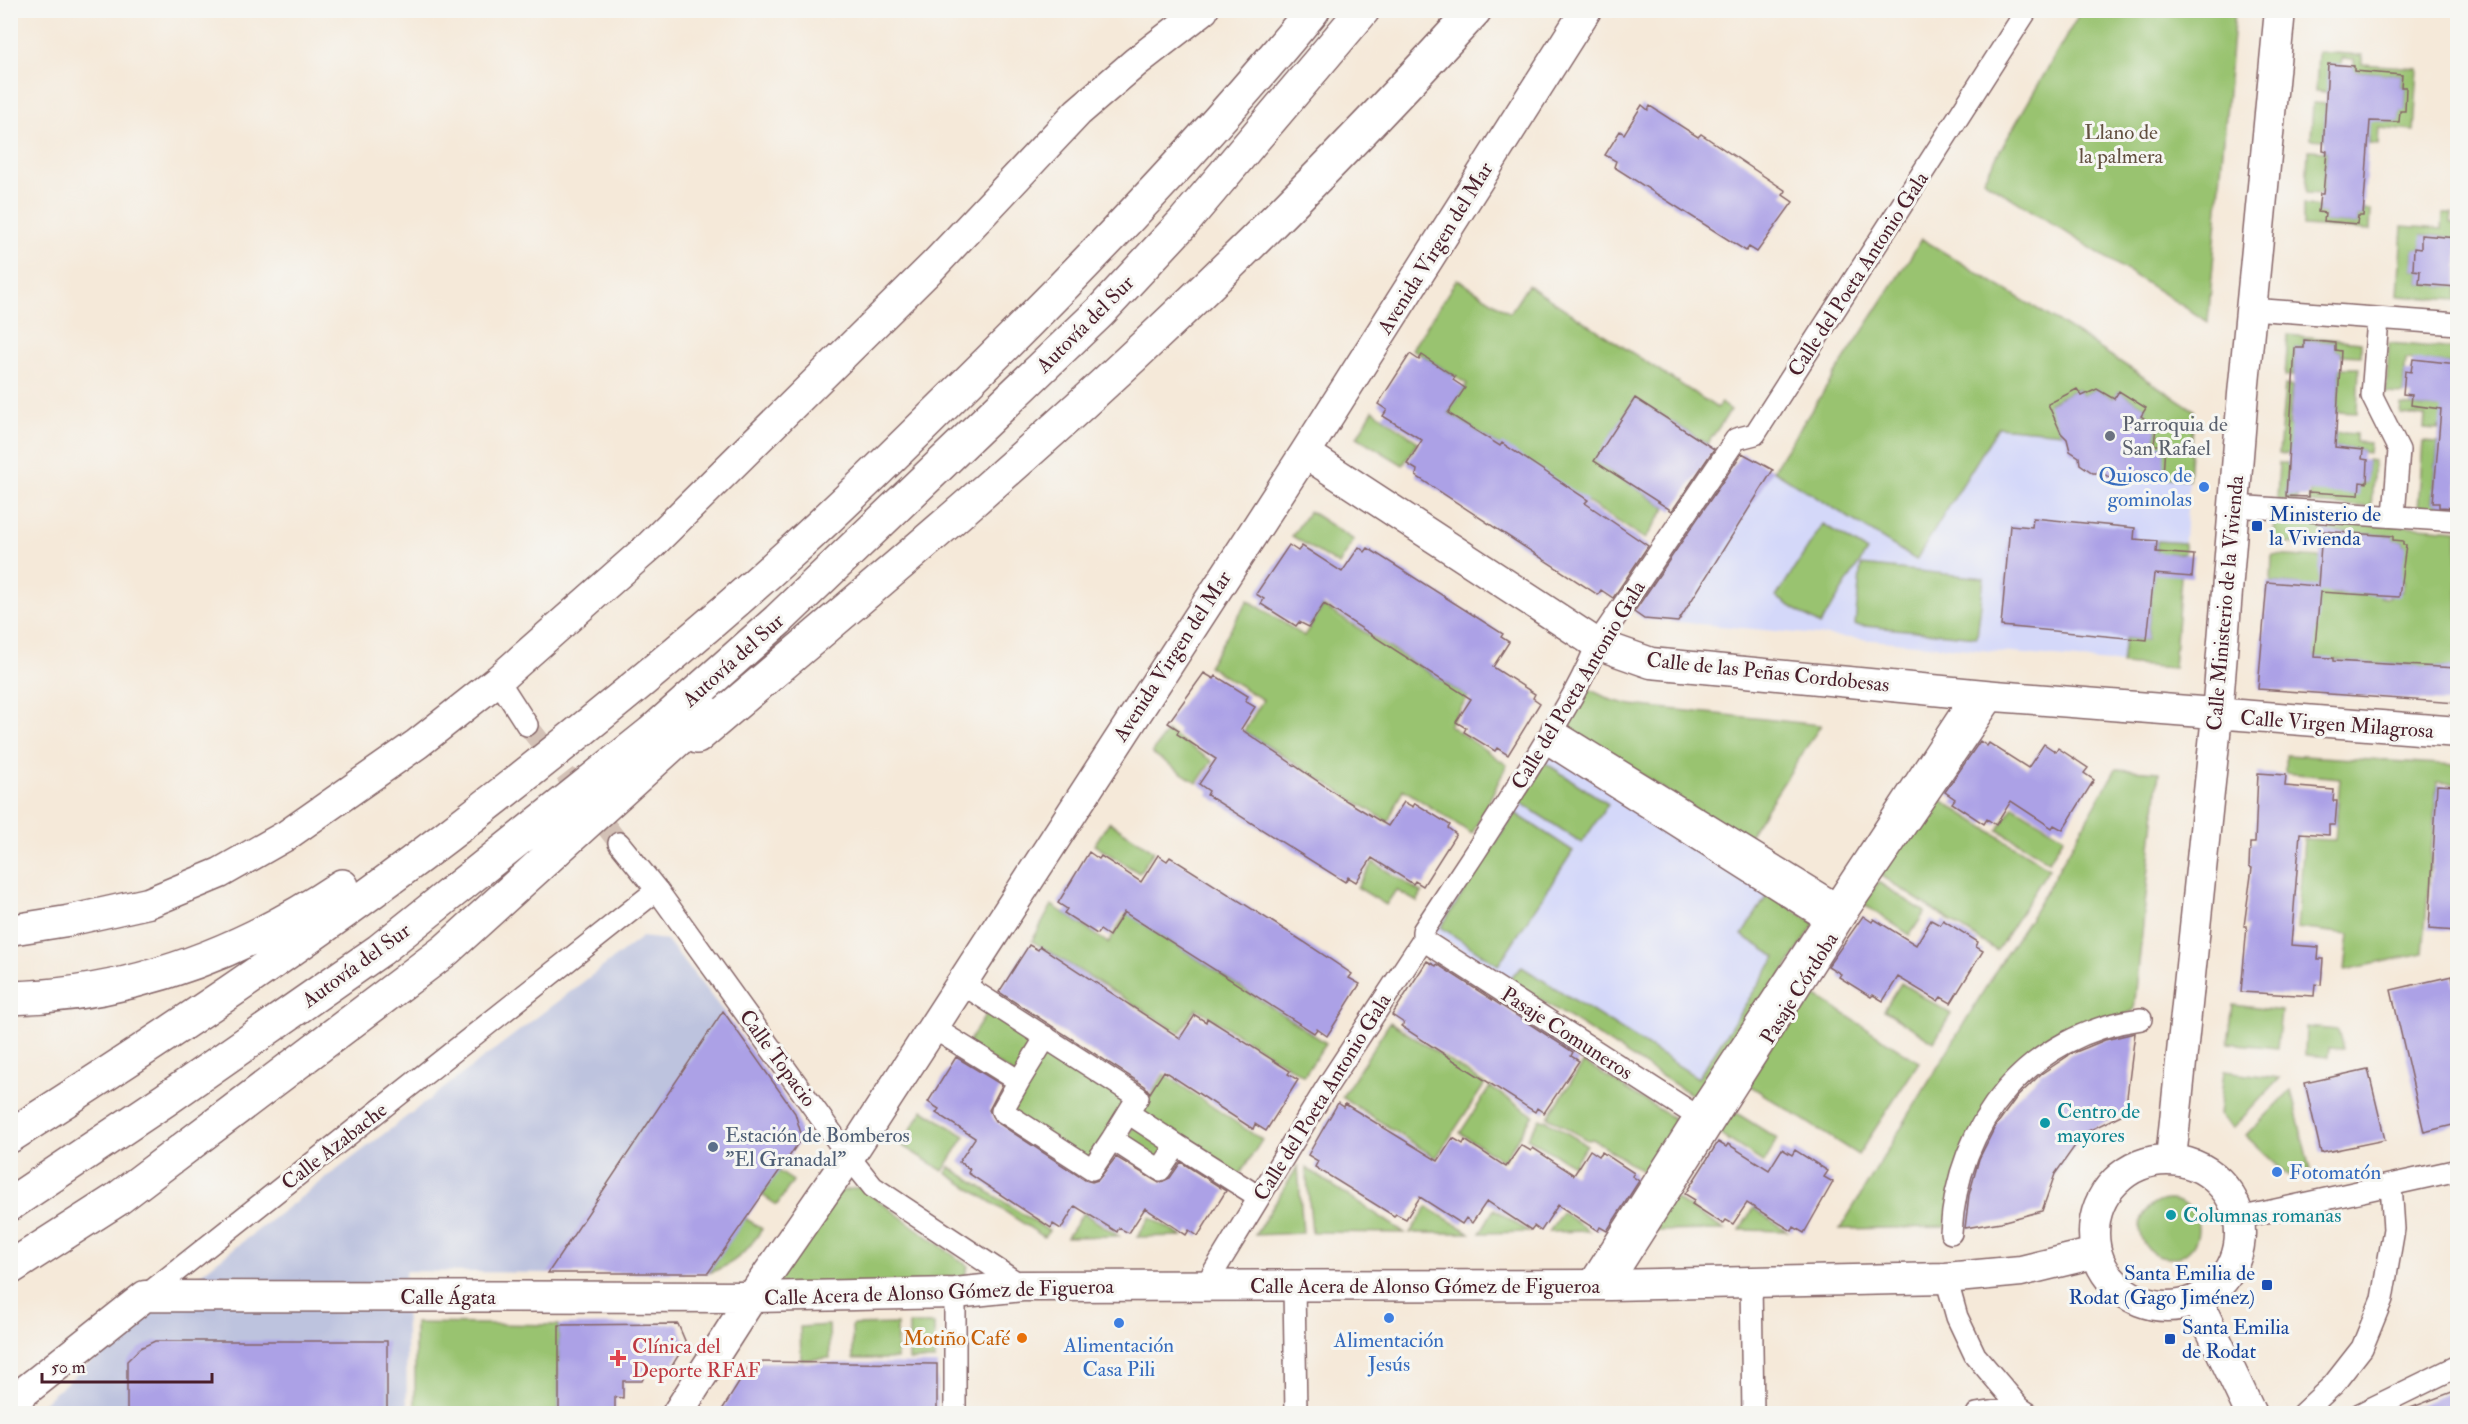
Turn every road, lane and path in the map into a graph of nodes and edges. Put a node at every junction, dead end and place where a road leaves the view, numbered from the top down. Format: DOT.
graph roads {
  1 [pos="1203,10"];
  2 [pos="1313,10"];
  3 [pos="1363,10"];
  4 [pos="1475,10"];
  5 [pos="1586,10"];
  6 [pos="2027,10"];
  7 [pos="2280,10"];
  8 [pos="2251,309"];
  9 [pos="1100,312"];
  10 [pos="2378,319"];
  11 [pos="2457,324"];
  12 [pos="1305,453"];
  13 [pos="2234,506"];
  14 [pos="2394,516"];
  15 [pos="2457,521"];
  16 [pos="1598,644"];
  17 [pos="498,680"];
  18 [pos="1984,695"];
  19 [pos="2217,715"];
  20 [pos="527,724"];
  21 [pos="2457,732"];
  22 [pos="1549,736"];
  23 [pos="446,837"];
  24 [pos="619,843"];
  25 [pos="657,890"];
  26 [pos="1837,915"];
  27 [pos="10,930"];
  28 [pos="1423,940"];
  29 [pos="446,950"];
  30 [pos="961,983"];
  31 [pos="10,998"];
  32 [pos="2141,1019"];
  33 [pos="932,1027"];
  34 [pos="1046,1037"];
  35 [pos="1019,1081"];
  36 [pos="1128,1113"];
  37 [pos="1704,1121"];
  38 [pos="10,1136"];
  39 [pos="1112,1139"];
  40 [pos="1177,1145"];
  41 [pos="849,1157"];
  42 [pos="2172,1159"];
  43 [pos="2457,1170"];
  44 [pos="2391,1185"];
  45 [pos="1259,1197"];
  46 [pos="116,1200"];
  47 [pos="10,1204"];
  48 [pos="2240,1218"];
  49 [pos="1951,1233"];
  50 [pos="2095,1252"];
  51 [pos="10,1268"];
  52 [pos="1946,1278"];
  53 [pos="10,1282"];
  54 [pos="1751,1282"];
  55 [pos="1599,1285"];
  56 [pos="1022,1286"];
  57 [pos="1205,1286"];
  58 [pos="1294,1286"];
  59 [pos="956,1293"];
  60 [pos="145,1296"];
  61 [pos="752,1297"];
  62 [pos="2197,1300"];
  63 [pos="2457,1366"];
  64 [pos="10,1403"];
  65 [pos="2024,1411"];
  66 [pos="677,1413"];
  67 [pos="955,1413"];
  68 [pos="1296,1413"];
  69 [pos="1753,1413"];
  70 [pos="1977,1413"];
  71 [pos="2251,1413"];
  72 [pos="2302,1413"];
  73 [pos="2360,1413"];
  1 -- 17 [label="street"];
  2 -- 23 [label="highway, Autovía del Sur"];
  3 -- 9 [label="highway, Autovía del Sur"];
  4 -- 29 [label="highway"];
  5 -- 12 [label="street, Avenida Virgen del Mar"];
  6 -- 16 [label="street, Calle del Poeta Antonio Gala"];
  7 -- 8 [label="street, Calle Ministerio de la Vivienda"];
  8 -- 10 [label="street"];
  8 -- 13 [label="street, Calle Ministerio de la Vivienda"];
  9 -- 29 [label="highway"];
  9 -- 47 [label="highway, Autovía del Sur"];
  10 -- 11 [label="street"];
  10 -- 14 [label="street"];
  12 -- 16 [label="street, Calle de las Peñas Cordobesas"];
  12 -- 30 [label="street, Avenida Virgen del Mar"];
  13 -- 14 [label="street"];
  13 -- 19 [label="street, Calle Ministerio de la Vivienda"];
  14 -- 15 [label="street"];
  16 -- 18 [label="street, Calle de las Peñas Cordobesas"];
  16 -- 22 [label="street, Calle del Poeta Antonio Gala"];
  17 -- 20 [label="street"];
  17 -- 27 [label="street"];
  18 -- 19 [label="street, Calle de las Peñas Cordobesas"];
  18 -- 26 [label="street, Pasaje Córdoba"];
  19 -- 21 [label="street, Calle Virgen Milagrosa"];
  19 -- 42 [label="street, Calle Ministerio de la Vivienda"];
  22 -- 26 [label="street"];
  22 -- 28 [label="street, Calle del Poeta Antonio Gala"];
  23 -- 31 [label="highway"];
  23 -- 38 [label="highway, Autovía del Sur"];
  24 -- 25 [label="street, Calle Topacio"];
  25 -- 41 [label="street, Calle Topacio"];
  25 -- 60 [label="street, Calle Azabache"];
  26 -- 37 [label="street, Pasaje Córdoba"];
  28 -- 37 [label="street, Pasaje Comuneros"];
  28 -- 45 [label="street, Calle del Poeta Antonio Gala"];
  29 -- 46 [label="highway"];
  30 -- 33 [label="street, Avenida Virgen del Mar"];
  30 -- 34 [label="street"];
  32 -- 49 [label="street"];
  33 -- 35 [label="street"];
  33 -- 41 [label="street, Avenida Virgen del Mar"];
  34 -- 35 [label="street"];
  34 -- 36 [label="street"];
  35 -- 39 [label="street"];
  36 -- 39 [label="street"];
  36 -- 40 [label="street"];
  37 -- 55 [label="street, Pasaje Córdoba"];
  39 -- 40 [label="street"];
  40 -- 45 [label="street"];
  41 -- 56 [label="street, Calle Topacio"];
  41 -- 61 [label="street, Avenida Virgen del Mar"];
  42 -- 48 [label="street"];
  42 -- 50 [label="street"];
  43 -- 44 [label="street"];
  44 -- 48 [label="street"];
  44 -- 72 [label="street"];
  45 -- 57 [label="street, Calle del Poeta Antonio Gala"];
  46 -- 51 [label="highway"];
  46 -- 53 [label="highway"];
  48 -- 62 [label="street"];
  50 -- 52 [label="street, Calle Acera de Alonso Gómez de Figueroa"];
  50 -- 62 [label="street"];
  52 -- 54 [label="street, Calle Acera de Alonso Gómez de Figueroa"];
  52 -- 65 [label="street"];
  54 -- 55 [label="street, Calle Acera de Alonso Gómez de Figueroa"];
  54 -- 69 [label="street"];
  55 -- 58 [label="street, Calle Acera de Alonso Gómez de Figueroa"];
  56 -- 57 [label="street, Calle Acera de Alonso Gómez de Figueroa"];
  56 -- 59 [label="street, Calle Acera de Alonso Gómez de Figueroa"];
  57 -- 58 [label="street, Calle Acera de Alonso Gómez de Figueroa"];
  58 -- 68 [label="street"];
  59 -- 61 [label="street, Calle Acera de Alonso Gómez de Figueroa"];
  59 -- 67 [label="street"];
  60 -- 61 [label="street, Calle Ágata"];
  60 -- 64 [label="street, Calle Azabache"];
  61 -- 66 [label="street, Avenida Virgen del Mar"];
  62 -- 71 [label="street"];
  63 -- 73 [label="street"];
  65 -- 70 [label="street"];
}
